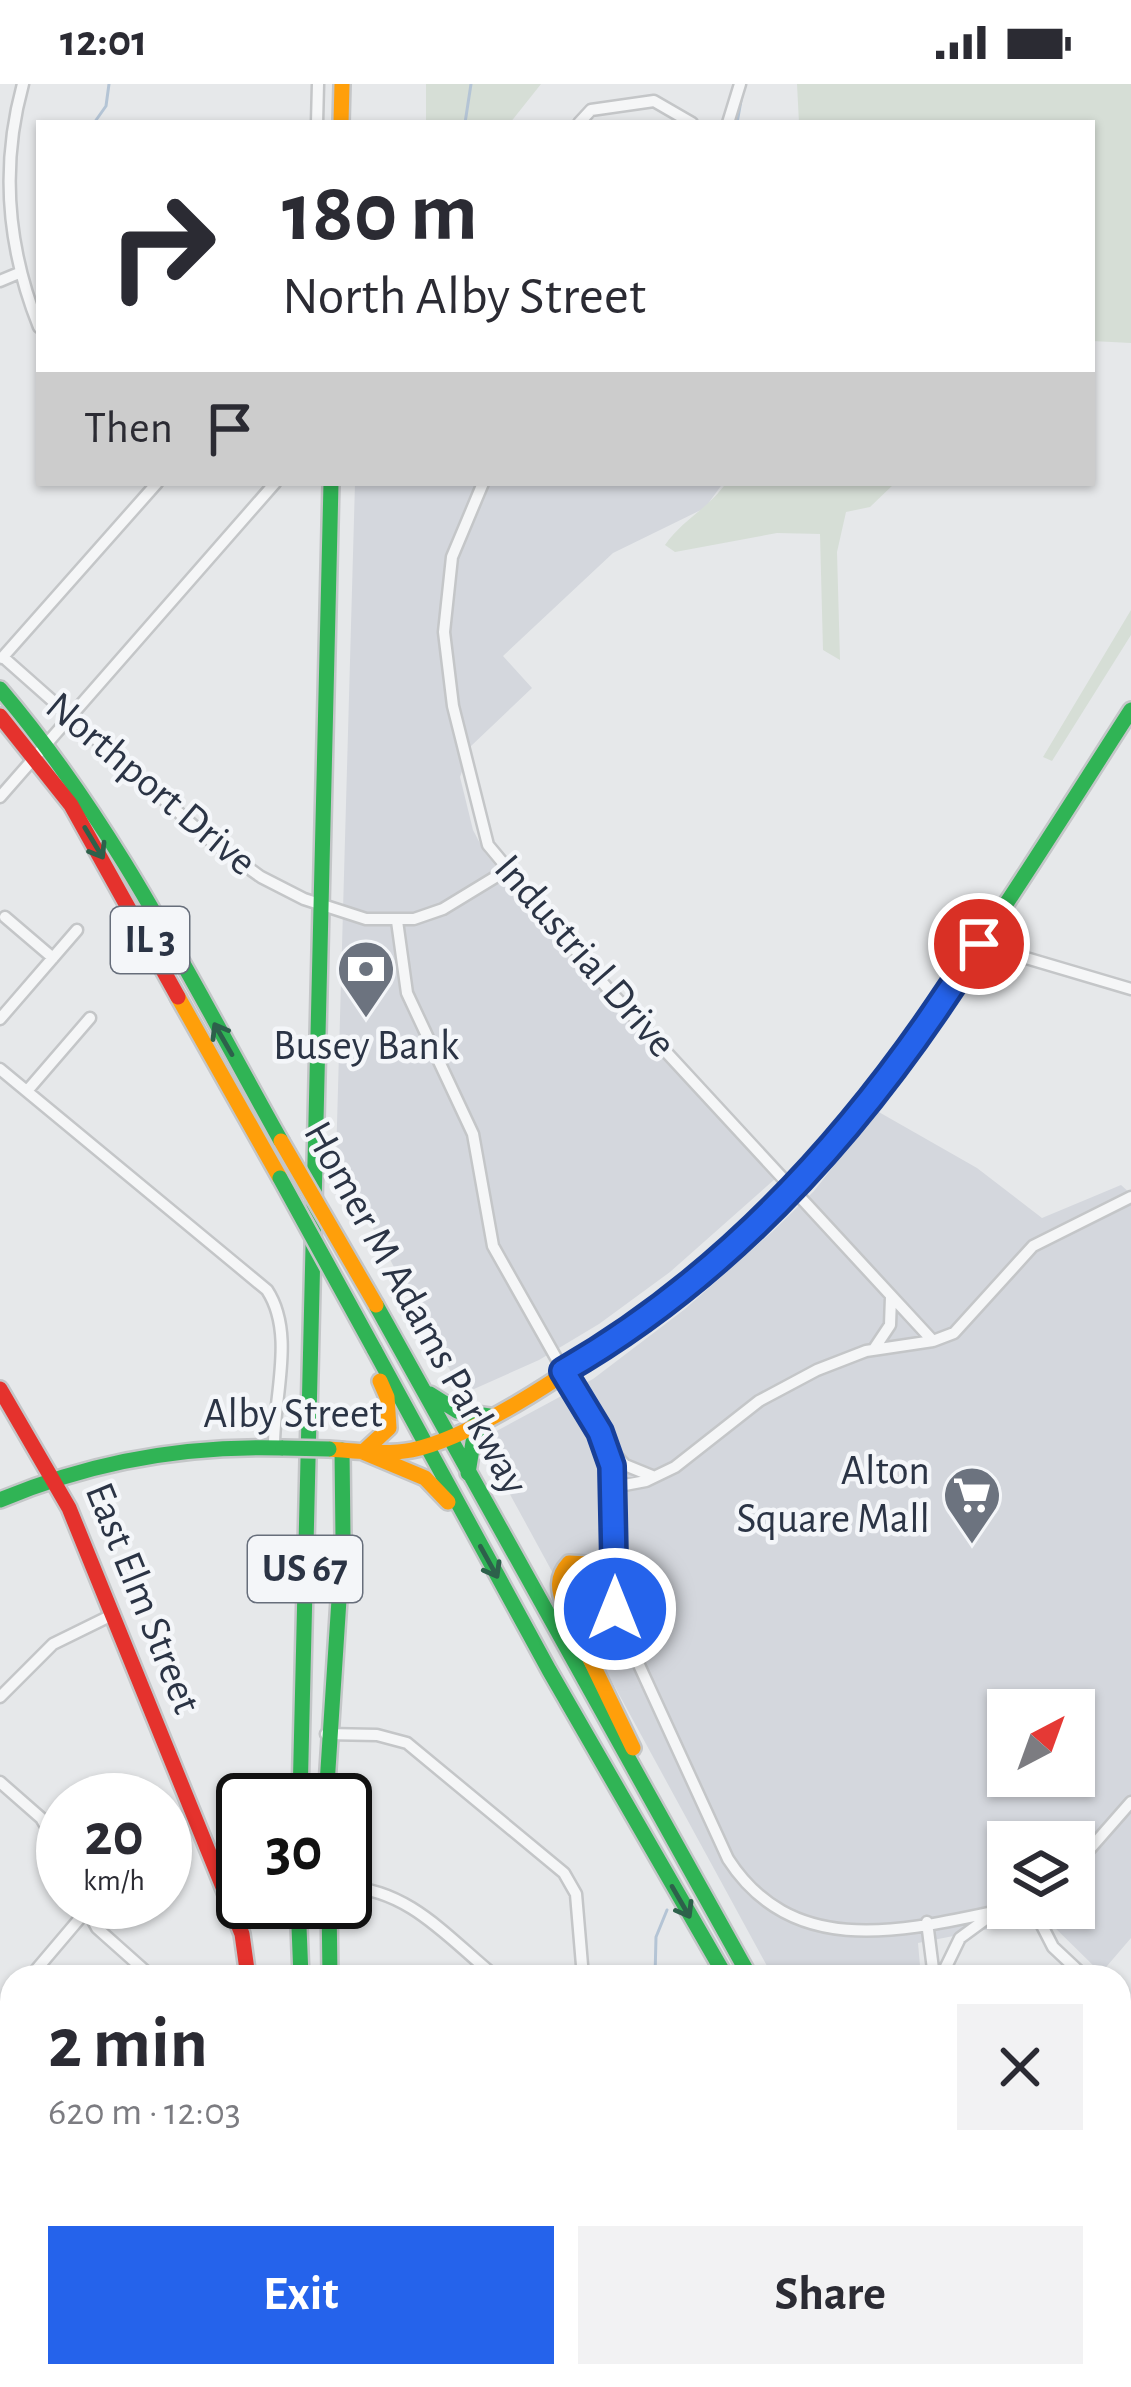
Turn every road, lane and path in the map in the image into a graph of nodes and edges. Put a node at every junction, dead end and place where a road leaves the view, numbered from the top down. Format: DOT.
graph roads {
  1 [pos="23,84"];
  2 [pos="318,84"];
  3 [pos="343,84"];
  4 [pos="740,84"];
  5 [pos="317,120"];
  6 [pos="341,120"];
  7 [pos="582,120"];
  8 [pos="687,120"];
  9 [pos="729,120"];
  10 [pos="19,273"];
  11 [pos="0,280"];
  12 [pos="36,319"];
  13 [pos="153,486"];
  14 [pos="272,486"];
  15 [pos="331,486"];
  16 [pos="482,486"];
  17 [pos="2,659"];
  18 [pos="0,689"];
  19 [pos="1131,710"];
  20 [pos="0,716"];
  21 [pos="68,717"];
  22 [pos="47,744"];
  23 [pos="35,758"];
  24 [pos="0,797"];
  25 [pos="507,870"];
  26 [pos="321,905"];
  27 [pos="5,917"];
  28 [pos="397,921"];
  29 [pos="77,930"];
  30 [pos="979,944"];
  31 [pos="53,958"];
  32 [pos="1131,989"];
  33 [pos="90,1018"];
  34 [pos="0,1019"];
  35 [pos="0,1069"];
  36 [pos="27,1091"];
  37 [pos="794,1187"];
  38 [pos="1131,1197"];
  39 [pos="890,1294"];
  40 [pos="354,1313"];
  41 [pos="933,1341"];
  42 [pos="874,1348"];
  43 [pos="563,1371"];
  44 [pos="419,1384"];
  45 [pos="0,1389"];
  46 [pos="489,1415"];
  47 [pos="448,1438"];
  48 [pos="603,1440"];
  49 [pos="424,1446"];
  50 [pos="278,1448"];
  51 [pos="336,1449"];
  52 [pos="363,1451"];
  53 [pos="468,1474"];
  54 [pos="55,1478"];
  55 [pos="656,1478"];
  56 [pos="614,1487"];
  57 [pos="0,1500"];
  58 [pos="470,1528"];
  59 [pos="614,1600"];
  60 [pos="112,1616"];
  61 [pos="0,1697"];
  62 [pos="326,1734"];
  63 [pos="301,1773"];
  64 [pos="326,1773"];
  65 [pos="0,1782"];
  66 [pos="1131,1802"];
  67 [pos="36,1814"];
  68 [pos="1095,1843"];
  69 [pos="372,1889"];
  70 [pos="987,1913"];
  71 [pos="987,1918"];
  72 [pos="927,1922"];
  73 [pos="67,1929"];
  74 [pos="98,1929"];
  75 [pos="300,1929"];
  76 [pos="329,1929"];
  77 [pos="1044,1929"];
  78 [pos="39,1965"];
  79 [pos="139,1965"];
  80 [pos="246,1965"];
  81 [pos="298,1965"];
  82 [pos="330,1965"];
  83 [pos="481,1965"];
  84 [pos="583,1965"];
  85 [pos="719,1965"];
  86 [pos="743,1965"];
  87 [pos="743,1965"];
  88 [pos="936,1965"];
  89 [pos="945,1965"];
  90 [pos="1072,1965"];
  1 -- 10 [label="street"];
  2 -- 5 [label="street"];
  3 -- 6 [label="main road"];
  4 -- 9 [label="street"];
  7 -- 8 [label="street"];
  10 -- 11 [label="street"];
  10 -- 12 [label="street"];
  13 -- 17 [label="street"];
  14 -- 21 [label="street"];
  15 -- 26 [label="main road, US 67"];
  16 -- 25 [label="street, Industrial Drive"];
  17 -- 21 [label="street, Northport Drive"];
  18 -- 22 [label="main road, Homer M Adams Parkway / IL 3"];
  19 -- 30 [label="main road, Alby Street"];
  20 -- 23 [label="main road, Homer M Adams Parkway / IL 3"];
  21 -- 22 [label="street"];
  21 -- 26 [label="street, Northport Drive"];
  22 -- 23 [label="street"];
  44 -- 22 [label="main road, Homer M Adams Parkway / IL 3, one-way, bridge"];
  23 -- 24 [label="street"];
  23 -- 40 [label="main road, Homer M Adams Parkway / IL 3, one-way, bridge"];
  25 -- 28 [label="street, Northport Drive"];
  25 -- 37 [label="street, Industrial Drive"];
  26 -- 28 [label="street, Northport Drive"];
  26 -- 63 [label="main road, US 67"];
  27 -- 31 [label="street"];
  28 -- 43 [label="street"];
  29 -- 31 [label="street"];
  30 -- 32 [label="street"];
  30 -- 37 [label="main road, Alby Street"];
  31 -- 34 [label="street"];
  33 -- 36 [label="street"];
  35 -- 36 [label="street"];
  36 -- 50 [label="street"];
  37 -- 39 [label="street, Industrial Drive"];
  37 -- 43 [label="main road, Alby Street"];
  38 -- 41 [label="street"];
  39 -- 41 [label="street, Industrial Drive"];
  39 -- 42 [label="street"];
  40 -- 49 [label="main road, Homer M Adams Parkway / IL 3, bridge"];
  40 -- 52 [label="main road"];
  41 -- 42 [label="street"];
  42 -- 55 [label="street"];
  43 -- 46 [label="main road, Alby Street"];
  43 -- 48 [label="street"];
  44 -- 46 [label="main road"];
  44 -- 47 [label="main road, Homer M Adams Parkway / IL 3"];
  45 -- 54 [label="main road, East Elm Street"];
  46 -- 47 [label="main road, Alby Street"];
  46 -- 53 [label="main road"];
  47 -- 49 [label="main road, Alby Street"];
  47 -- 53 [label="main road, Homer M Adams Parkway / IL 3"];
  48 -- 55 [label="street"];
  48 -- 56 [label="street"];
  49 -- 52 [label="main road, Alby Street"];
  49 -- 58 [label="main road, Homer M Adams Parkway / IL 3"];
  50 -- 51 [label="main road, Alby Street, bridge"];
  50 -- 54 [label="main road, Alby Street"];
  51 -- 52 [label="main road, Alby Street"];
  51 -- 62 [label="main road"];
  52 -- 58 [label="main road"];
  53 -- 86 [label="main road, Homer M Adams Parkway / IL 3"];
  54 -- 57 [label="main road, Alby Street"];
  54 -- 60 [label="main road, East Elm Street"];
  55 -- 56 [label="street"];
  56 -- 59 [label="street"];
  58 -- 85 [label="main road, Homer M Adams Parkway / IL 3, one-way"];
  59 -- 72 [label="street"];
  59 -- 87 [label="main road"];
  60 -- 61 [label="street"];
  60 -- 80 [label="main road, East Elm Street"];
  62 -- 64 [label="main road"];
  62 -- 84 [label="street"];
  65 -- 67 [label="street"];
  66 -- 68 [label="street"];
  69 -- 83 [label="street"];
  70 -- 72 [label="street"];
  71 -- 89 [label="street"];
  72 -- 88 [label="street"];
  73 -- 78 [label="street"];
  74 -- 79 [label="street"];
  75 -- 81 [label="main road"];
  76 -- 82 [label="main road"];
  77 -- 90 [label="street"];
}
